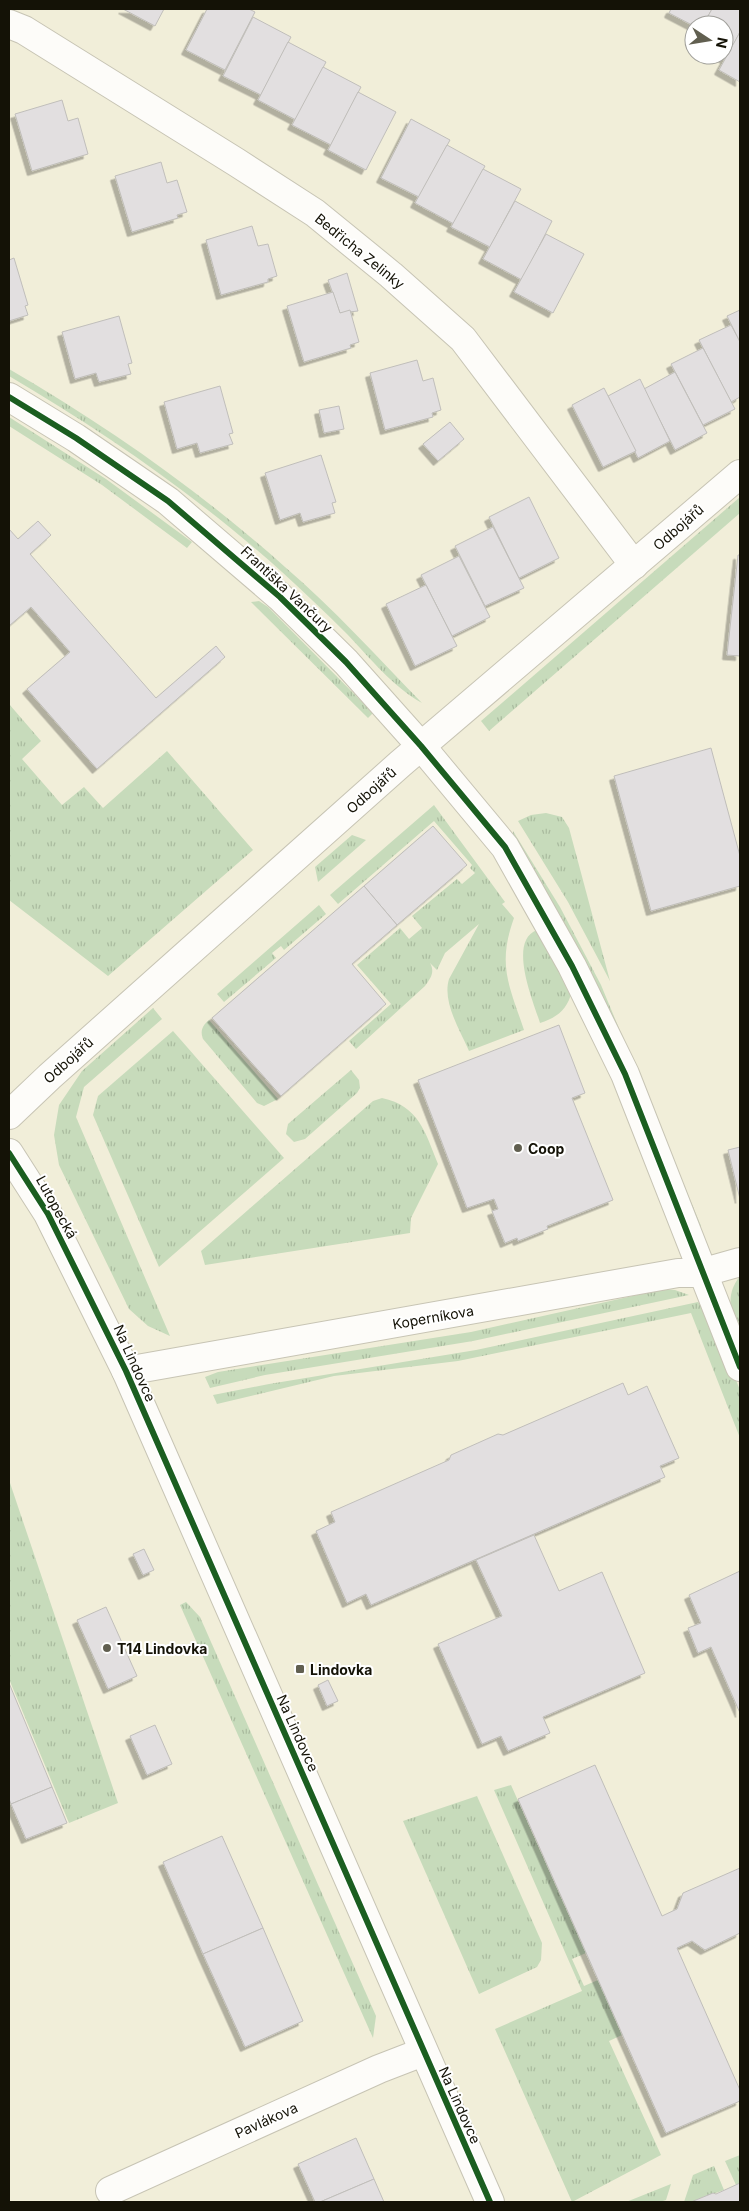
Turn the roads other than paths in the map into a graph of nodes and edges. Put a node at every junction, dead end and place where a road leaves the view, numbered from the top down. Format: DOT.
graph roads {
  1 [pos="9,24"];
  2 [pos="9,397"];
  3 [pos="740,474"];
  4 [pos="634,565"];
  5 [pos="421,746"];
  6 [pos="9,1115"];
  7 [pos="9,1153"];
  8 [pos="740,1262"];
  9 [pos="701,1273"];
  10 [pos="80,1276"];
  11 [pos="740,1367"];
  12 [pos="126,1371"];
  13 [pos="423,2052"];
  14 [pos="110,2191"];
  15 [pos="490,2202"];
  1 -- 4 [label="street, Bedřicha Zelinky"];
  2 -- 5 [label="street, Františka Vančury"];
  3 -- 4 [label="street, Odbojářů"];
  4 -- 5 [label="street, Odbojářů"];
  5 -- 6 [label="street, Odbojářů"];
  5 -- 9 [label="street, Františka Vančury"];
  7 -- 10 [label="street, Lutopecká"];
  8 -- 9 [label="street, Koperníkova"];
  9 -- 11 [label="street, Františka Vančury"];
  9 -- 12 [label="street, Koperníkova"];
  10 -- 12 [label="street, Na Lindovce"];
  12 -- 13 [label="street, Na Lindovce"];
  13 -- 14 [label="street, Pavlákova"];
  13 -- 15 [label="street, Na Lindovce"];
}
